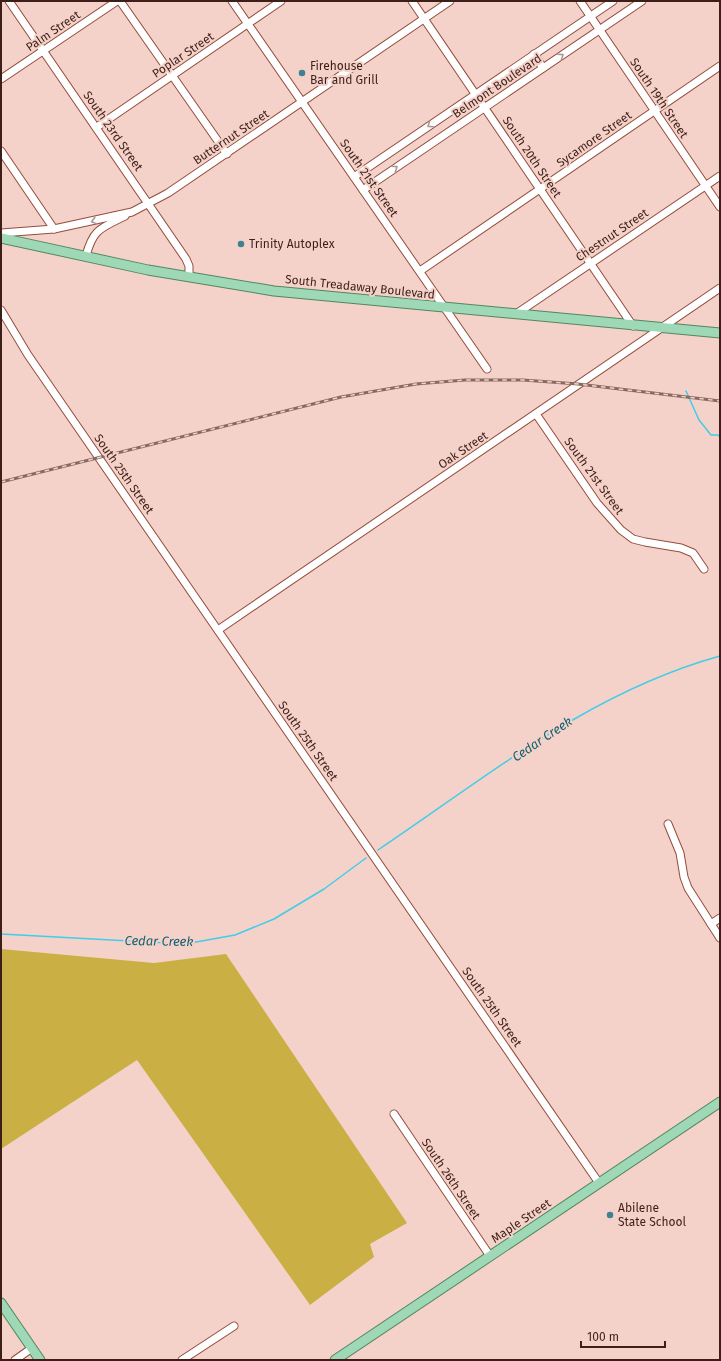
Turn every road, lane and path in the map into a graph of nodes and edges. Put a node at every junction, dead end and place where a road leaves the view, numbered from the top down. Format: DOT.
graph roads {
  1 [pos="9,1"];
  2 [pos="117,1"];
  3 [pos="120,1"];
  4 [pos="232,1"];
  5 [pos="281,1"];
  6 [pos="412,1"];
  7 [pos="450,1"];
  8 [pos="580,1"];
  9 [pos="613,1"];
  10 [pos="642,1"];
  11 [pos="590,16"];
  12 [pos="424,19"];
  13 [pos="248,24"];
  14 [pos="600,30"];
  15 [pos="43,51"];
  16 [pos="534,54"];
  17 [pos="720,66"];
  18 [pos="543,68"];
  19 [pos="172,76"];
  20 [pos="1,79"];
  21 [pos="476,94"];
  22 [pos="302,102"];
  23 [pos="485,107"];
  24 [pos="655,111"];
  25 [pos="97,127"];
  26 [pos="1,151"];
  27 [pos="227,154"];
  28 [pos="720,176"];
  29 [pos="354,177"];
  30 [pos="705,186"];
  31 [pos="363,190"];
  32 [pos="540,190"];
  33 [pos="150,204"];
  34 [pos="720,207"];
  35 [pos="132,212"];
  36 [pos="54,229"];
  37 [pos="1,233"];
  38 [pos="1,238"];
  39 [pos="86,256"];
  40 [pos="590,263"];
  41 [pos="420,270"];
  42 [pos="189,277"];
  43 [pos="720,288"];
  44 [pos="443,307"];
  45 [pos="1,310"];
  46 [pos="516,314"];
  47 [pos="634,326"];
  48 [pos="660,328"];
  49 [pos="720,333"];
  50 [pos="487,369"];
  51 [pos="536,414"];
  52 [pos="704,569"];
  53 [pos="218,630"];
  54 [pos="668,824"];
  55 [pos="720,918"];
  56 [pos="711,924"];
  57 [pos="720,938"];
  58 [pos="720,1102"];
  59 [pos="394,1114"];
  60 [pos="599,1183"];
  61 [pos="490,1256"];
  62 [pos="1,1303"];
  63 [pos="234,1326"];
  64 [pos="32,1348"];
  65 [pos="15,1360"];
  66 [pos="40,1360"];
  67 [pos="182,1360"];
  68 [pos="335,1360"];
  1 -- 15 [label="street, South 23rd Street"];
  2 -- 15 [label="street, Palm Street"];
  3 -- 19 [label="street"];
  4 -- 13 [label="street, South 21st Street"];
  5 -- 13 [label="street, Poplar Street"];
  6 -- 12 [label="street, South 20th Street"];
  7 -- 12 [label="street, Butternut Street"];
  8 -- 11 [label="street, South 19th Street"];
  9 -- 11 [label="street, Belmont Boulevard"];
  10 -- 14 [label="street, Belmont Boulevard"];
  11 -- 14 [label="street, South 19th Street"];
  11 -- 16 [label="street, Belmont Boulevard"];
  12 -- 21 [label="street, South 20th Street"];
  12 -- 22 [label="street, Butternut Street"];
  13 -- 19 [label="street, Poplar Street"];
  13 -- 22 [label="street, South 21st Street"];
  18 -- 14 [label="street, Belmont Boulevard, one-way"];
  14 -- 24 [label="street, South 19th Street"];
  15 -- 20 [label="street, Palm Street"];
  15 -- 25 [label="street, South 23rd Street"];
  16 -- 18 [label="street"];
  16 -- 21 [label="street, Belmont Boulevard"];
  17 -- 24 [label="street, Sycamore Street"];
  18 -- 23 [label="street, Belmont Boulevard"];
  19 -- 25 [label="street, Poplar Street"];
  19 -- 27 [label="street"];
  21 -- 23 [label="street, South 20th Street"];
  21 -- 29 [label="street, Belmont Boulevard, one-way"];
  22 -- 27 [label="street, Butternut Street"];
  22 -- 29 [label="street, South 21st Street"];
  31 -- 23 [label="street, Belmont Boulevard, one-way"];
  23 -- 32 [label="street, South 20th Street"];
  24 -- 30 [label="street, South 19th Street"];
  24 -- 32 [label="street, Sycamore Street"];
  25 -- 33 [label="street, South 23rd Street"];
  26 -- 36 [label="street"];
  27 -- 33 [label="street, Butternut Street"];
  28 -- 30 [label="street, Chestnut Street"];
  29 -- 31 [label="street, South 21st Street"];
  30 -- 34 [label="street, South 19th Street"];
  30 -- 40 [label="street, Chestnut Street"];
  31 -- 41 [label="street, South 21st Street"];
  32 -- 40 [label="street, South 20th Street"];
  32 -- 41 [label="street, Sycamore Street"];
  33 -- 35 [label="street, Butternut Street"];
  33 -- 42 [label="street, South 23rd Street"];
  35 -- 36 [label="street, Butternut Street, one-way"];
  35 -- 39 [label="street"];
  36 -- 37 [label="street, Butternut Street"];
  38 -- 39 [label="main road, South Treadaway Boulevard"];
  39 -- 42 [label="main road, South Treadaway Boulevard"];
  40 -- 46 [label="street, Chestnut Street"];
  40 -- 47 [label="street, South 20th Street"];
  41 -- 44 [label="street, South 21st Street"];
  42 -- 44 [label="main road, South Treadaway Boulevard"];
  43 -- 48 [label="street, Oak Street"];
  44 -- 46 [label="main road, South Treadaway Boulevard"];
  44 -- 50 [label="street, South 21st Street"];
  45 -- 53 [label="street, South 25th Street"];
  46 -- 47 [label="main road, South Treadaway Boulevard"];
  47 -- 48 [label="main road, South Treadaway Boulevard"];
  48 -- 49 [label="main road, South Treadaway Boulevard"];
  48 -- 51 [label="street, Oak Street"];
  51 -- 52 [label="street, South 21st Street"];
  51 -- 53 [label="street, Oak Street"];
  53 -- 60 [label="street, South 25th Street"];
  54 -- 56 [label="street"];
  55 -- 56 [label="street"];
  56 -- 57 [label="street"];
  58 -- 60 [label="main road, Maple Street"];
  59 -- 61 [label="street, South 26th Street"];
  60 -- 61 [label="main road, Maple Street"];
  61 -- 68 [label="main road, Maple Street"];
  62 -- 64 [label="main road"];
  63 -- 67 [label="street"];
  64 -- 65 [label="street"];
  64 -- 66 [label="main road"];
}
